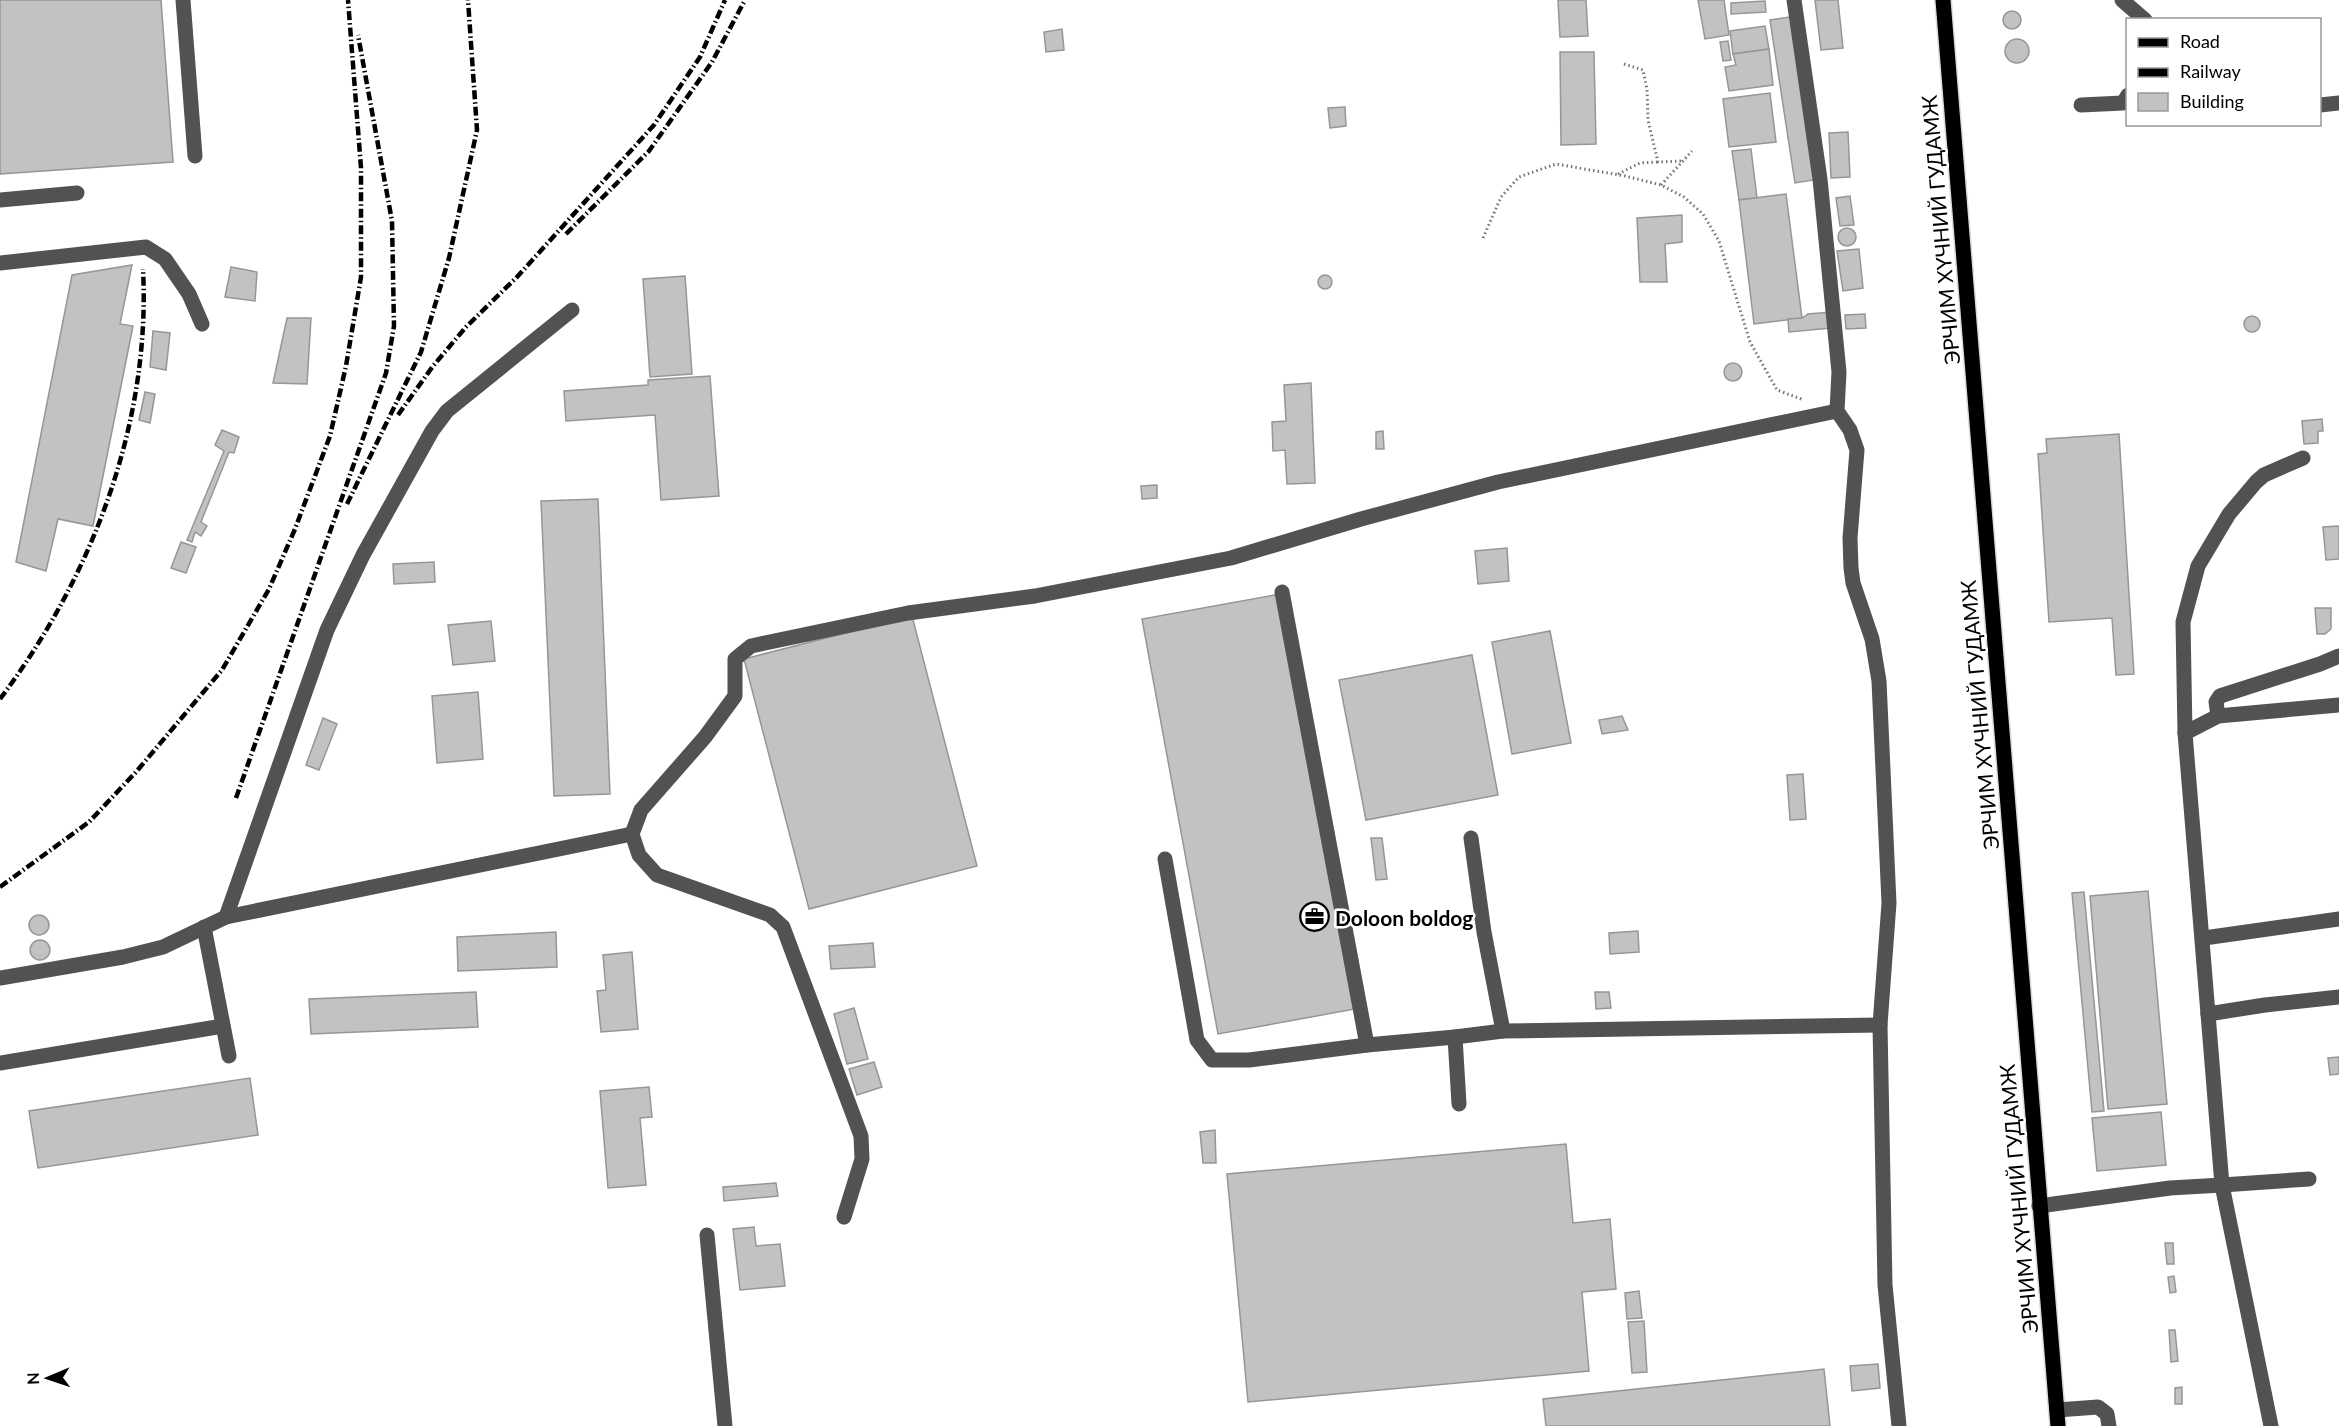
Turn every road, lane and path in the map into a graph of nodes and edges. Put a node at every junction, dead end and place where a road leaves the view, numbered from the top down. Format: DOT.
graph roads {
  1 [pos="183,0"];
  2 [pos="1794,0"];
  3 [pos="1943,0"];
  4 [pos="2122,0"];
  5 [pos="2143,18"];
  6 [pos="1624,64"];
  7 [pos="2126,97"];
  8 [pos="2339,103"];
  9 [pos="2081,105"];
  10 [pos="2321,105"];
  11 [pos="1692,151"];
  12 [pos="195,156"];
  13 [pos="1682,160"];
  14 [pos="1658,162"];
  15 [pos="1618,174"];
  16 [pos="1661,185"];
  17 [pos="77,193"];
  18 [pos="0,200"];
  19 [pos="1483,238"];
  20 [pos="0,263"];
  21 [pos="572,310"];
  22 [pos="202,324"];
  23 [pos="1808,401"];
  24 [pos="1837,411"];
  25 [pos="2303,458"];
  26 [pos="1282,592"];
  27 [pos="2339,656"];
  28 [pos="2339,705"];
  29 [pos="2218,716"];
  30 [pos="2185,733"];
  31 [pos="632,834"];
  32 [pos="1471,838"];
  33 [pos="1165,859"];
  34 [pos="226,918"];
  35 [pos="2339,919"];
  36 [pos="204,927"];
  37 [pos="2204,938"];
  38 [pos="0,978"];
  39 [pos="2339,997"];
  40 [pos="2208,1014"];
  41 [pos="1880,1025"];
  42 [pos="223,1026"];
  43 [pos="1503,1031"];
  44 [pos="1455,1037"];
  45 [pos="1366,1045"];
  46 [pos="229,1056"];
  47 [pos="0,1063"];
  48 [pos="1459,1104"];
  49 [pos="2308,1179"];
  50 [pos="2222,1185"];
  51 [pos="2039,1206"];
  52 [pos="844,1217"];
  53 [pos="707,1234"];
  54 [pos="2057,1410"];
  55 [pos="725,1426"];
  56 [pos="1899,1426"];
  57 [pos="2058,1426"];
  58 [pos="2109,1426"];
  59 [pos="2271,1426"];
  1 -- 12 [label="street"];
  2 -- 24 [label="street"];
  3 -- 51 [label="main road, ЭРЧИМ ХҮЧНИЙ ГУДАМЖ"];
  4 -- 5 [label="street"];
  6 -- 14 [label="path"];
  7 -- 9 [label="street"];
  8 -- 10 [label="street"];
  11 -- 13 [label="path"];
  13 -- 14 [label="path"];
  13 -- 16 [label="path"];
  14 -- 15 [label="path"];
  15 -- 16 [label="path"];
  15 -- 19 [label="path"];
  16 -- 23 [label="path"];
  17 -- 18 [label="street"];
  20 -- 22 [label="street"];
  21 -- 34 [label="street"];
  24 -- 31 [label="street"];
  24 -- 41 [label="street"];
  25 -- 30 [label="street"];
  26 -- 45 [label="street"];
  27 -- 29 [label="street"];
  28 -- 29 [label="street"];
  29 -- 30 [label="street"];
  30 -- 37 [label="street"];
  31 -- 34 [label="street"];
  31 -- 52 [label="street"];
  32 -- 43 [label="street"];
  33 -- 45 [label="street"];
  34 -- 36 [label="street"];
  35 -- 37 [label="street"];
  36 -- 38 [label="street"];
  36 -- 42 [label="street"];
  37 -- 40 [label="street"];
  39 -- 40 [label="street"];
  40 -- 50 [label="street"];
  41 -- 43 [label="street"];
  41 -- 56 [label="street"];
  42 -- 46 [label="street"];
  42 -- 47 [label="street"];
  43 -- 44 [label="street"];
  44 -- 45 [label="street"];
  44 -- 48 [label="street"];
  49 -- 50 [label="street"];
  50 -- 51 [label="street"];
  50 -- 59 [label="street"];
  51 -- 54 [label="main road, ЭРЧИМ ХҮЧНИЙ ГУДАМЖ"];
  53 -- 55 [label="street"];
  54 -- 57 [label="main road, ЭРЧИМ ХҮЧНИЙ ГУДАМЖ"];
  54 -- 58 [label="street"];
}
